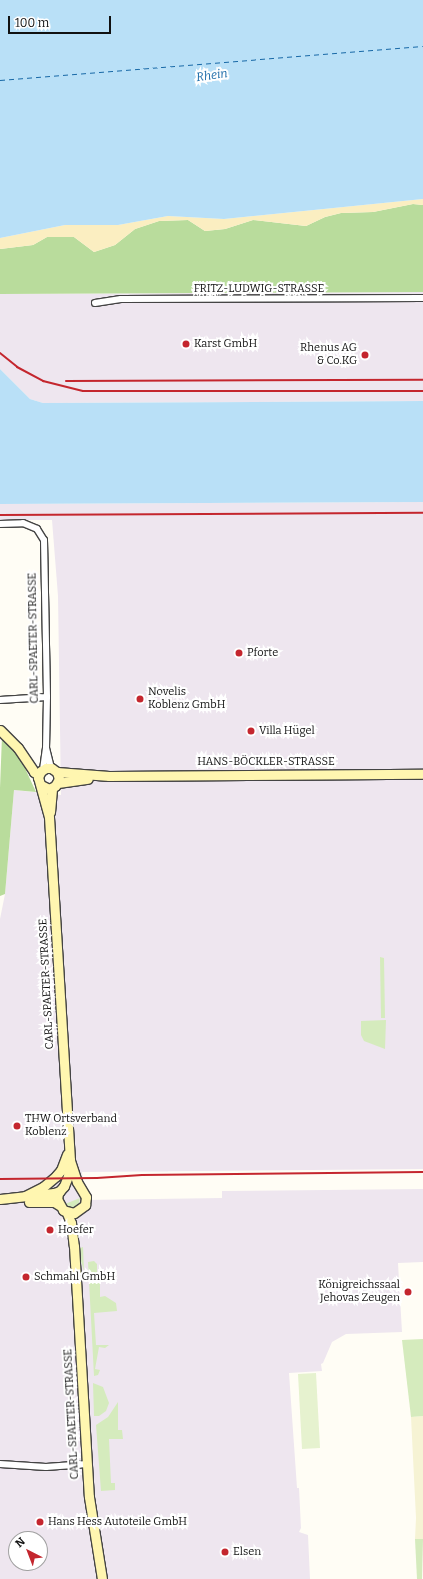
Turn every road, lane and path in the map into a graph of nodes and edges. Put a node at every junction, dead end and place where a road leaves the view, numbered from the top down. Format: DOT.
graph roads {
  1 [pos="423,298"];
  2 [pos="95,303"];
  3 [pos="0,524"];
  4 [pos="46,697"];
  5 [pos="0,700"];
  6 [pos="0,730"];
  7 [pos="48,771"];
  8 [pos="423,774"];
  9 [pos="109,776"];
  10 [pos="41,785"];
  11 [pos="55,786"];
  12 [pos="49,817"];
  13 [pos="68,1149"];
  14 [pos="70,1160"];
  15 [pos="80,1186"];
  16 [pos="62,1188"];
  17 [pos="25,1196"];
  18 [pos="1,1198"];
  19 [pos="59,1205"];
  20 [pos="78,1212"];
  21 [pos="67,1213"];
  22 [pos="74,1246"];
  23 [pos="0,1464"];
  24 [pos="87,1464"];
  25 [pos="102,1579"];
  1 -- 2 [label="street, FRITZ-LUDWIG-STRASSE"];
  3 -- 4 [label="street, CARL-SPAETER-STRASSE"];
  4 -- 5 [label="street"];
  4 -- 7 [label="street, CARL-SPAETER-STRASSE"];
  6 -- 7 [label="main road"];
  7 -- 9 [label="main road, HANS-BÖCKLER-STRASSE"];
  7 -- 10 [label="main road, CARL-SPAETER-STRASSE"];
  7 -- 11 [label="main road, CARL-SPAETER-STRASSE"];
  8 -- 9 [label="main road, HANS-BÖCKLER-STRASSE"];
  9 -- 11 [label="main road, HANS-BÖCKLER-STRASSE"];
  10 -- 11 [label="main road"];
  10 -- 12 [label="main road, CARL-SPAETER-STRASSE"];
  11 -- 12 [label="main road, CARL-SPAETER-STRASSE"];
  12 -- 13 [label="main road, CARL-SPAETER-STRASSE"];
  13 -- 14 [label="main road, CARL-SPAETER-STRASSE"];
  13 -- 17 [label="main road, CARL-SPAETER-STRASSE"];
  14 -- 15 [label="main road, CARL-SPAETER-STRASSE"];
  14 -- 16 [label="main road, CARL-SPAETER-STRASSE"];
  15 -- 16 [label="main road"];
  15 -- 20 [label="main road, CARL-SPAETER-STRASSE"];
  16 -- 17 [label="main road"];
  16 -- 19 [label="main road, CARL-SPAETER-STRASSE"];
  17 -- 18 [label="main road"];
  18 -- 19 [label="main road"];
  19 -- 21 [label="main road"];
  20 -- 21 [label="main road"];
  20 -- 22 [label="main road, CARL-SPAETER-STRASSE"];
  21 -- 22 [label="main road, CARL-SPAETER-STRASSE"];
  22 -- 24 [label="main road, CARL-SPAETER-STRASSE"];
  23 -- 24 [label="street"];
  24 -- 25 [label="main road, CARL-SPAETER-STRASSE"];
}
